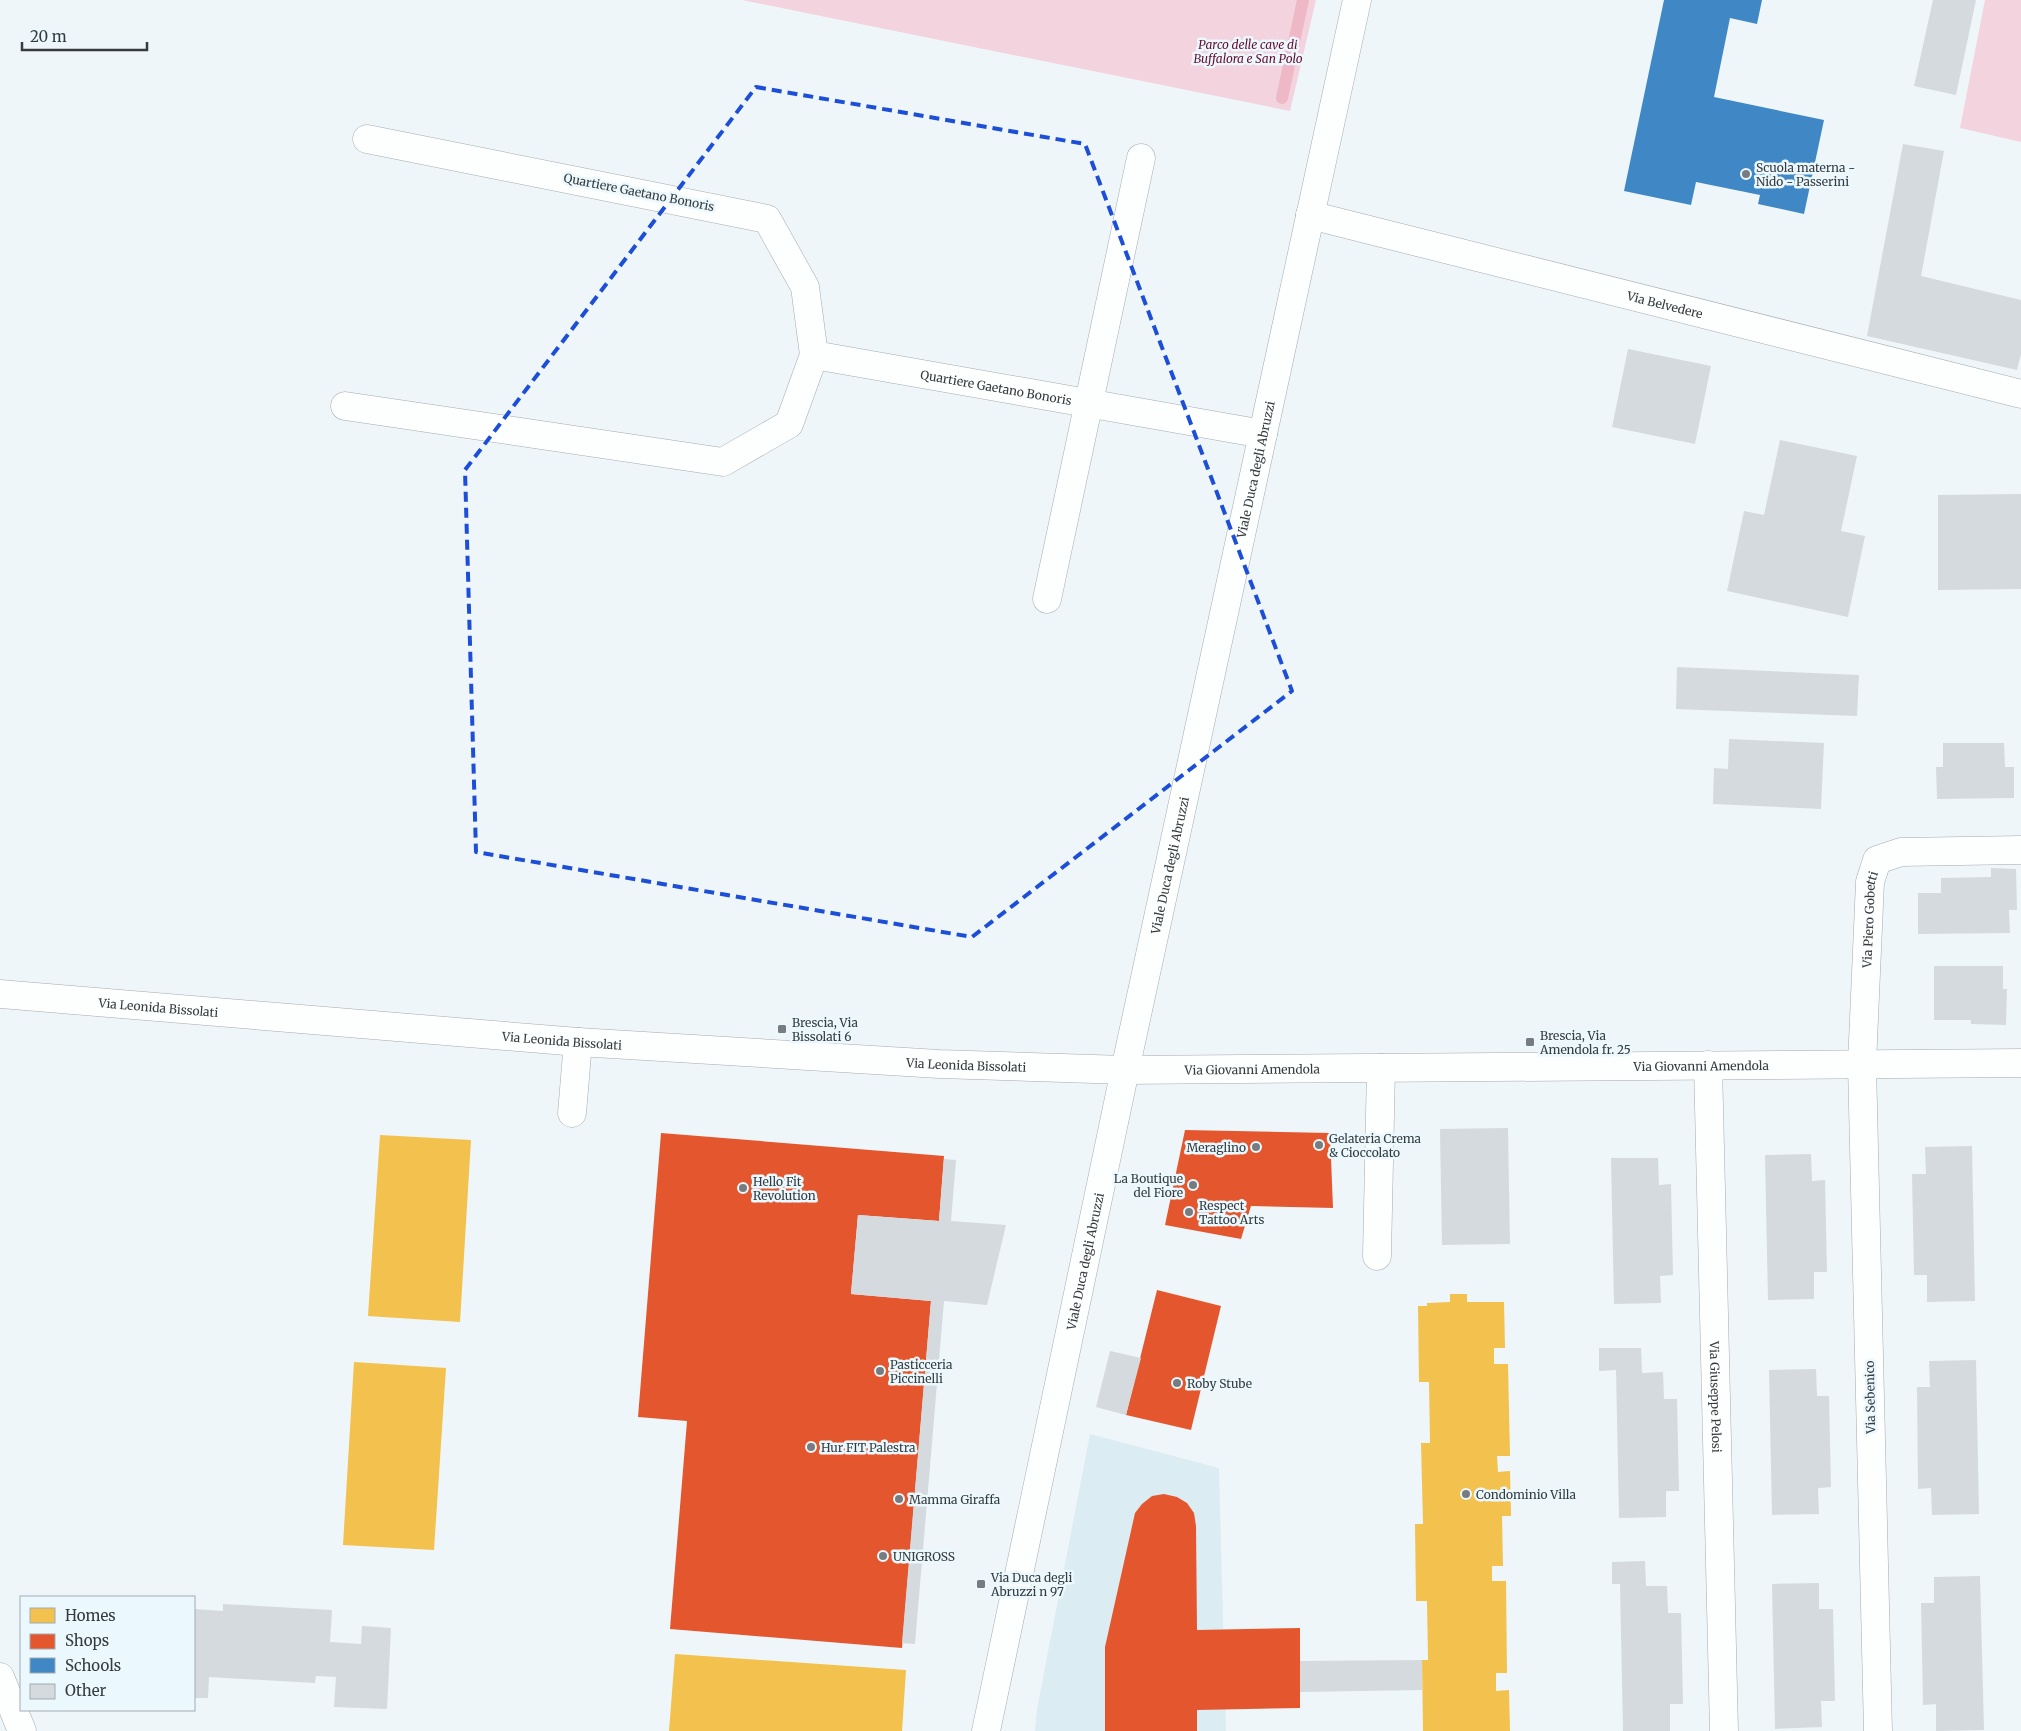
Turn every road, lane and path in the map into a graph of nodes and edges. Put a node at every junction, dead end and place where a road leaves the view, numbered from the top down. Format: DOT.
graph roads {
  1 [pos="1357,0"];
  2 [pos="367,139"];
  3 [pos="1141,158"];
  4 [pos="1310,215"];
  5 [pos="814,355"];
  6 [pos="2021,394"];
  7 [pos="1089,403"];
  8 [pos="345,406"];
  9 [pos="1263,434"];
  10 [pos="1047,599"];
  11 [pos="2021,850"];
  12 [pos="0,994"];
  13 [pos="578,1042"];
  14 [pos="2021,1063"];
  15 [pos="1862,1064"];
  16 [pos="1708,1065"];
  17 [pos="1381,1068"];
  18 [pos="1125,1070"];
  19 [pos="572,1113"];
  20 [pos="1377,1256"];
  21 [pos="0,1677"];
  22 [pos="22,1731"];
  23 [pos="986,1731"];
  24 [pos="1724,1731"];
  25 [pos="1878,1731"];
  1 -- 4 [label="street, Viale Duca degli Abruzzi"];
  2 -- 5 [label="street, Quartiere Gaetano Bonoris"];
  3 -- 7 [label="street, Quartiere Gaetano Bonoris"];
  4 -- 6 [label="street, Via Belvedere"];
  4 -- 9 [label="street, Viale Duca degli Abruzzi"];
  5 -- 7 [label="street, Quartiere Gaetano Bonoris"];
  5 -- 8 [label="street, Quartiere Gaetano Bonoris"];
  7 -- 9 [label="street, Quartiere Gaetano Bonoris"];
  7 -- 10 [label="street, Quartiere Gaetano Bonoris"];
  9 -- 18 [label="street, Viale Duca degli Abruzzi"];
  11 -- 15 [label="street, Via Piero Gobetti"];
  12 -- 13 [label="street, Via Leonida Bissolati"];
  13 -- 18 [label="street, Via Leonida Bissolati"];
  13 -- 19 [label="street"];
  14 -- 15 [label="street, Via Giovanni Amendola"];
  15 -- 16 [label="street, Via Giovanni Amendola"];
  15 -- 25 [label="street, Via Sebenico"];
  16 -- 17 [label="street, Via Giovanni Amendola"];
  16 -- 24 [label="street, Via Giuseppe Pelosi"];
  17 -- 18 [label="street, Via Giovanni Amendola"];
  17 -- 20 [label="street"];
  18 -- 23 [label="street, Viale Duca degli Abruzzi"];
  21 -- 22 [label="street"];
}
